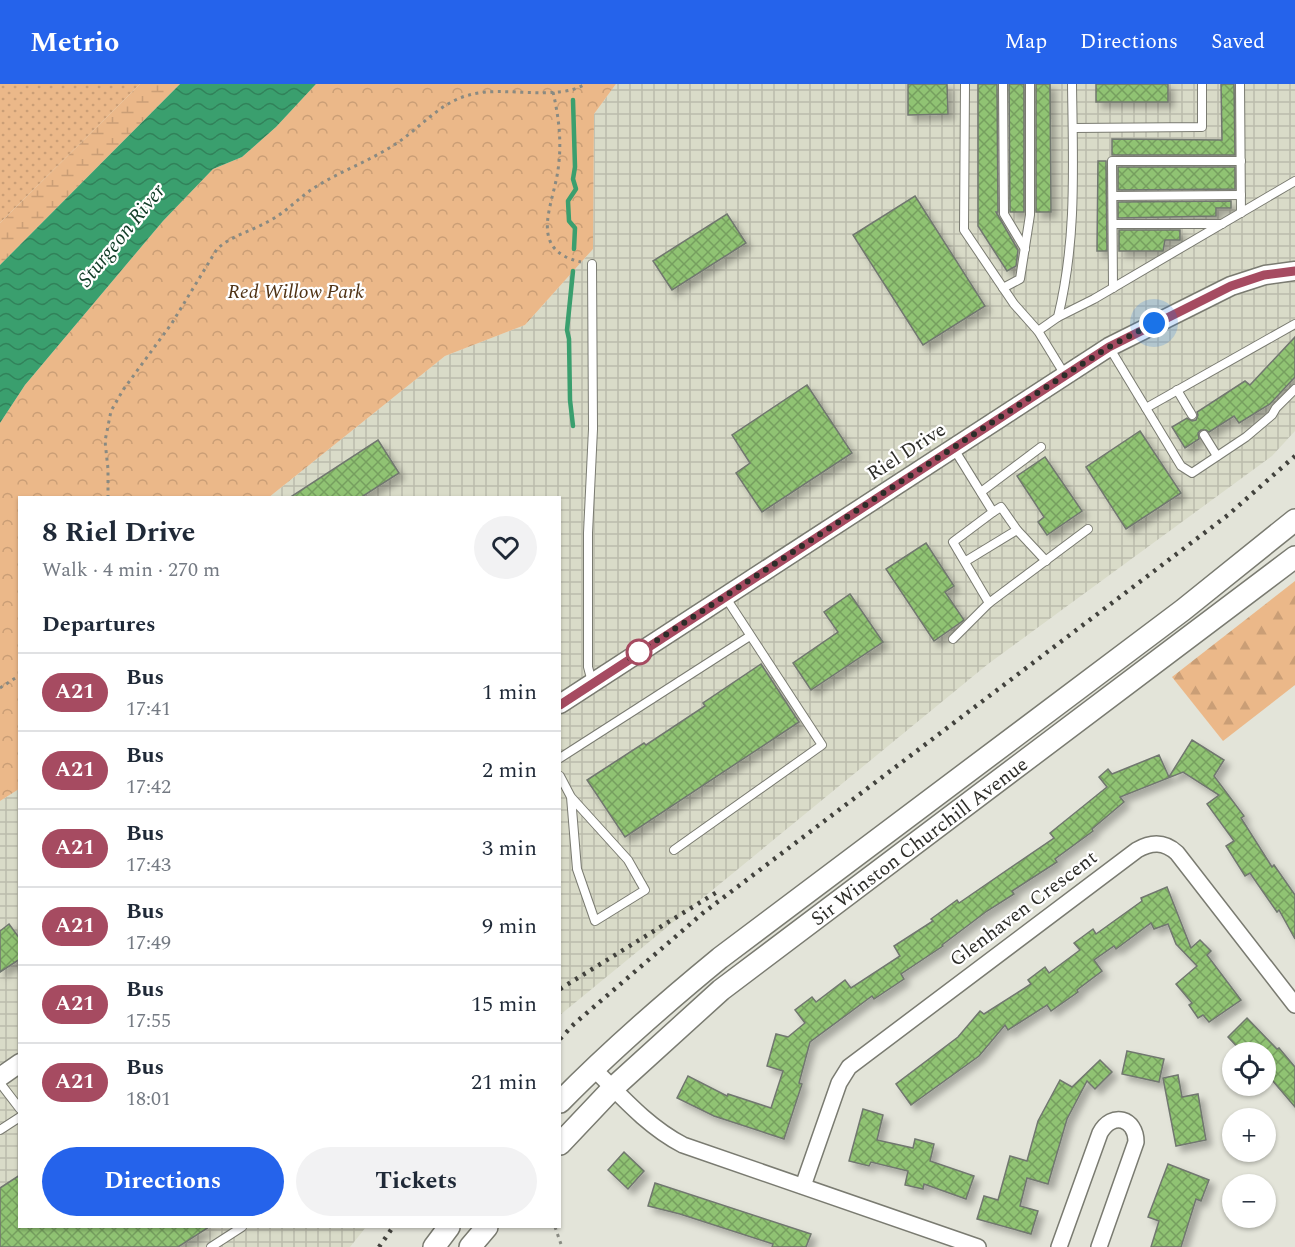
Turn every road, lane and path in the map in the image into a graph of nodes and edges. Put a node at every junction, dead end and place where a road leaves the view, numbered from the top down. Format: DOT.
graph roads {
  1 [pos="585,84"];
  2 [pos="965,84"];
  3 [pos="1003,84"];
  4 [pos="1030,84"];
  5 [pos="1072,84"];
  6 [pos="1202,84"];
  7 [pos="1240,84"];
  8 [pos="554,92"];
  9 [pos="1073,128"];
  10 [pos="1241,161"];
  11 [pos="1295,181"];
  12 [pos="1241,195"];
  13 [pos="1113,196"];
  14 [pos="1241,213"];
  15 [pos="1113,224"];
  16 [pos="1222,224"];
  17 [pos="1025,249"];
  18 [pos="592,264"];
  19 [pos="1295,270"];
  20 [pos="1003,288"];
  21 [pos="1113,288"];
  22 [pos="1058,317"];
  23 [pos="1295,324"];
  24 [pos="1038,331"];
  25 [pos="1109,347"];
  26 [pos="1065,375"];
  27 [pos="1295,389"];
  28 [pos="1177,390"];
  29 [pos="1146,408"];
  30 [pos="1192,415"];
  31 [pos="1204,435"];
  32 [pos="1041,447"];
  33 [pos="953,448"];
  34 [pos="1217,456"];
  35 [pos="981,492"];
  36 [pos="108,496"];
  37 [pos="993,512"];
  38 [pos="1295,520"];
  39 [pos="1088,529"];
  40 [pos="1017,531"];
  41 [pos="1295,556"];
  42 [pos="966,561"];
  43 [pos="1046,561"];
  44 [pos="725,596"];
  45 [pos="989,603"];
  46 [pos="750,636"];
  47 [pos="953,639"];
  48 [pos="18,676"];
  49 [pos="592,683"];
  50 [pos="0,688"];
  51 [pos="561,703"];
  52 [pos="561,757"];
  53 [pos="561,778"];
  54 [pos="571,797"];
  55 [pos="674,850"];
  56 [pos="1295,1005"];
  57 [pos="18,1064"];
  58 [pos="593,1068"];
  59 [pos="0,1077"];
  60 [pos="0,1083"];
  61 [pos="613,1088"];
  62 [pos="561,1101"];
  63 [pos="18,1106"];
  64 [pos="18,1118"];
  65 [pos="0,1130"];
  66 [pos="561,1143"];
  67 [pos="803,1186"];
  68 [pos="240,1228"];
  69 [pos="448,1228"];
  70 [pos="486,1228"];
  71 [pos="555,1228"];
  72 [pos="211,1247"];
  73 [pos="434,1247"];
  74 [pos="470,1247"];
  75 [pos="562,1247"];
  76 [pos="978,1247"];
  77 [pos="1059,1247"];
  78 [pos="1099,1247"];
  1 -- 8 [label="path"];
  2 -- 20 [label="lane"];
  3 -- 17 [label="lane"];
  4 -- 17 [label="lane"];
  5 -- 9 [label="lane"];
  6 -- 9 [label="lane"];
  7 -- 10 [label="lane"];
  8 -- 18 [label="path"];
  8 -- 36 [label="path"];
  9 -- 22 [label="lane"];
  10 -- 12 [label="lane"];
  10 -- 13 [label="lane"];
  11 -- 14 [label="lane"];
  12 -- 13 [label="lane"];
  12 -- 14 [label="lane"];
  13 -- 15 [label="lane"];
  14 -- 16 [label="lane"];
  15 -- 16 [label="lane"];
  15 -- 21 [label="lane"];
  16 -- 21 [label="lane"];
  17 -- 20 [label="lane"];
  18 -- 49 [label="lane"];
  19 -- 25 [label="street, Riel Drive"];
  20 -- 24 [label="lane"];
  21 -- 22 [label="lane"];
  22 -- 24 [label="lane"];
  23 -- 28 [label="lane"];
  24 -- 26 [label="lane"];
  25 -- 26 [label="street, Riel Drive"];
  25 -- 29 [label="lane"];
  26 -- 33 [label="street, Riel Drive"];
  27 -- 34 [label="lane"];
  28 -- 29 [label="lane"];
  28 -- 30 [label="lane"];
  29 -- 34 [label="lane"];
  31 -- 34 [label="lane"];
  32 -- 35 [label="lane"];
  33 -- 35 [label="lane"];
  33 -- 44 [label="street, Riel Drive"];
  35 -- 37 [label="lane"];
  37 -- 40 [label="lane"];
  37 -- 42 [label="lane"];
  38 -- 58 [label="main road, Sir Winston Churchill Avenue"];
  39 -- 43 [label="lane"];
  40 -- 42 [label="lane"];
  40 -- 43 [label="lane"];
  41 -- 61 [label="main road, Sir Winston Churchill Avenue"];
  42 -- 45 [label="lane"];
  43 -- 45 [label="lane"];
  44 -- 46 [label="lane"];
  44 -- 49 [label="street, Riel Drive"];
  45 -- 47 [label="lane"];
  46 -- 52 [label="lane"];
  46 -- 55 [label="lane"];
  48 -- 50 [label="path"];
  49 -- 51 [label="street, Riel Drive"];
  53 -- 54 [label="lane"];
  54 -- 54 [label="lane"];
  56 -- 67 [label="street, Glenhaven Crescent"];
  57 -- 59 [label="street"];
  58 -- 61 [label="street"];
  58 -- 62 [label="main road, Sir Winston Churchill Avenue"];
  60 -- 63 [label="lane"];
  61 -- 66 [label="main road, Sir Winston Churchill Avenue"];
  61 -- 67 [label="street"];
  64 -- 65 [label="lane"];
  67 -- 76 [label="street"];
  68 -- 72 [label="lane"];
  69 -- 73 [label="main road"];
  70 -- 74 [label="main road"];
  71 -- 75 [label="path"];
  77 -- 78 [label="street"];
}
